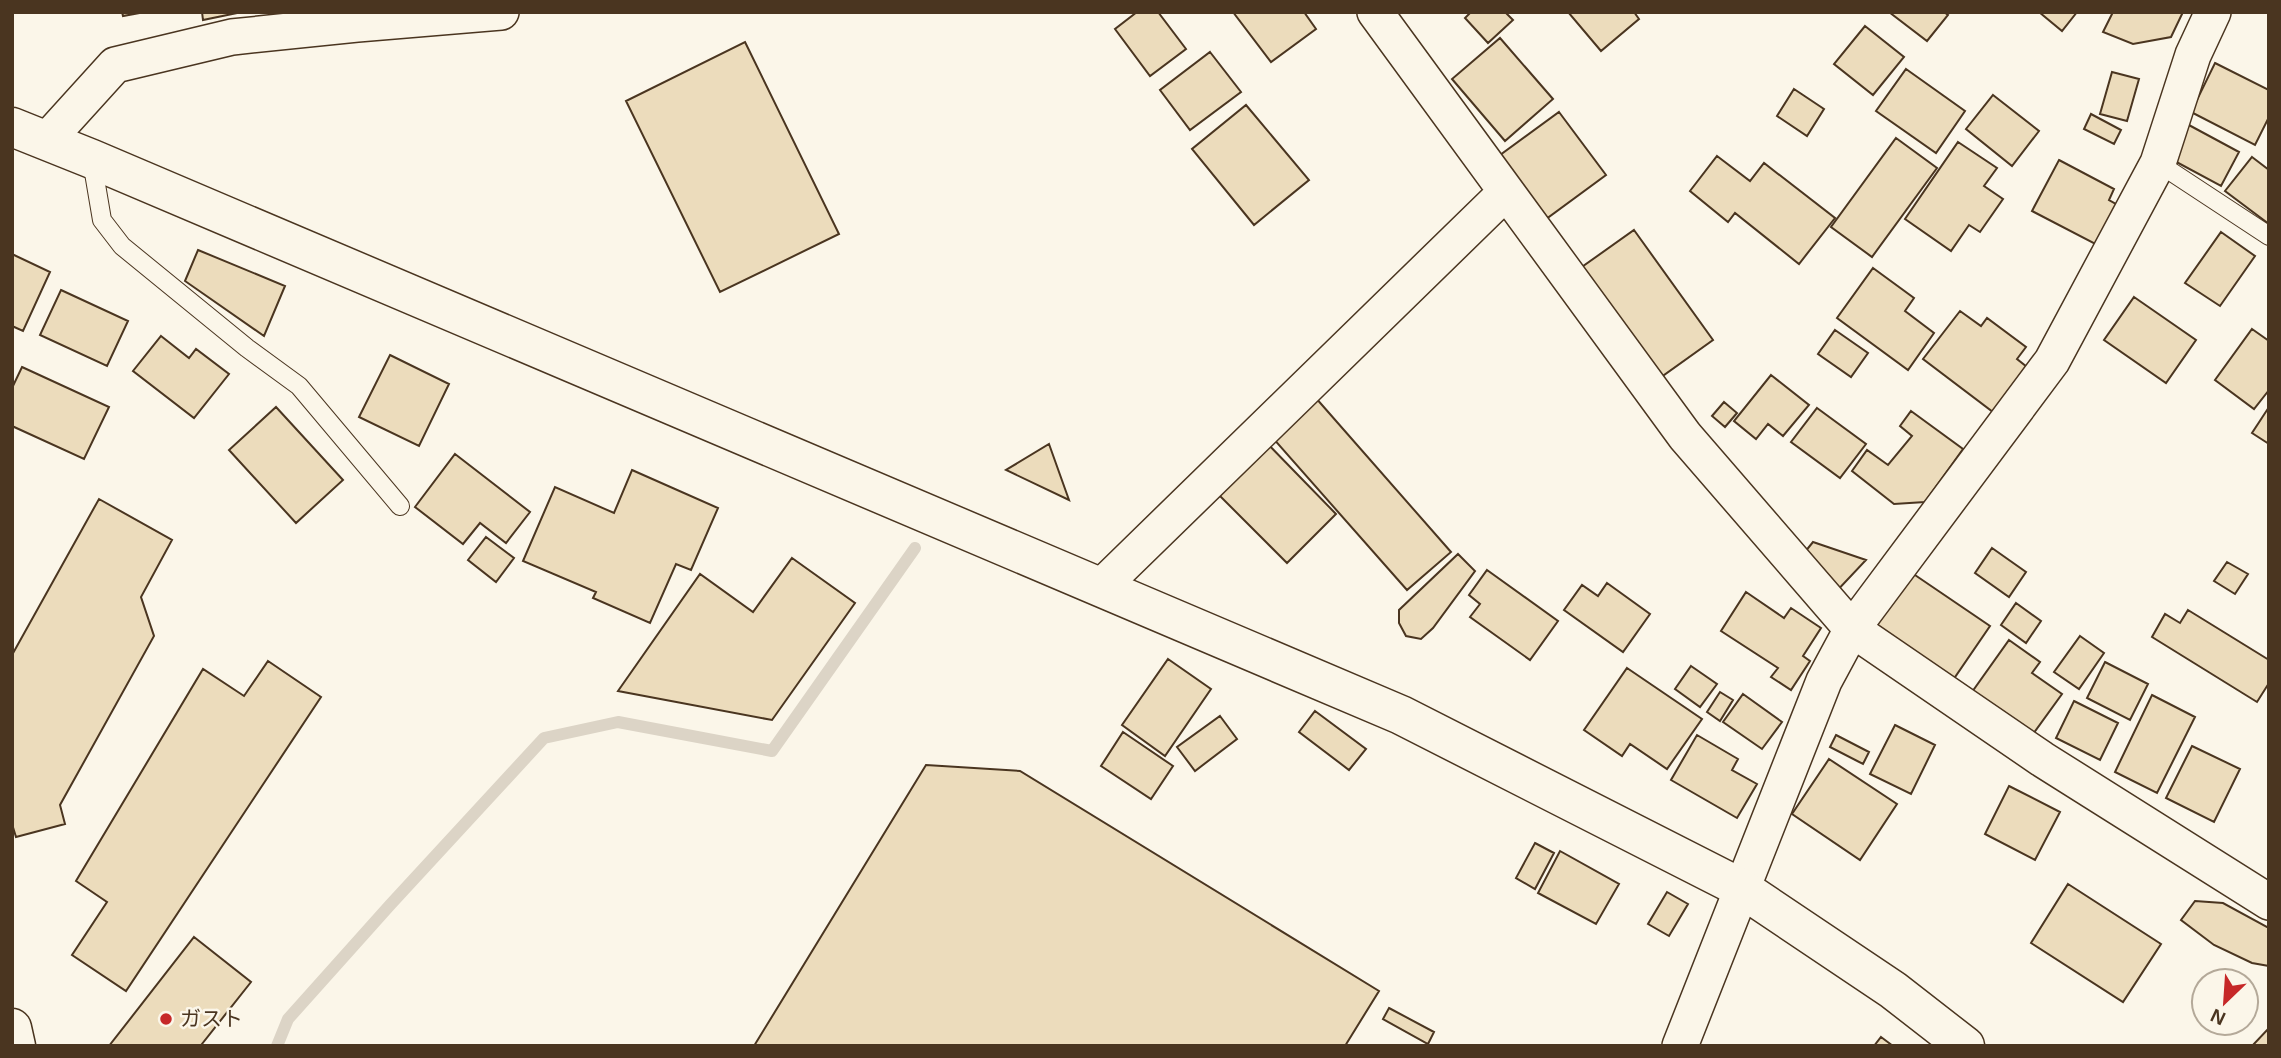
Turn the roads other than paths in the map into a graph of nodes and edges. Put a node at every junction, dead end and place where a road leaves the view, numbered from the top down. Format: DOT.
graph roads {
  1 [pos="501,12"];
  2 [pos="1375,12"];
  3 [pos="2213,12"];
  4 [pos="12,127"];
  5 [pos="47,140"];
  6 [pos="92,159"];
  7 [pos="2158,163"];
  8 [pos="1506,192"];
  9 [pos="2269,236"];
  10 [pos="400,506"];
  11 [pos="1100,588"];
  12 [pos="1852,629"];
  13 [pos="1741,888"];
  14 [pos="2269,902"];
  15 [pos="12,1028"];
  16 [pos="16,1046"];
  17 [pos="1680,1046"];
  18 [pos="1965,1046"];
  1 -- 5 [label="street"];
  2 -- 8 [label="street"];
  3 -- 7 [label="street"];
  4 -- 5 [label="main road"];
  5 -- 6 [label="main road"];
  6 -- 10 [label="lane"];
  6 -- 11 [label="main road"];
  7 -- 9 [label="lane"];
  7 -- 12 [label="street"];
  8 -- 11 [label="street"];
  8 -- 12 [label="street"];
  11 -- 13 [label="main road"];
  12 -- 13 [label="street"];
  12 -- 14 [label="street"];
  13 -- 17 [label="street"];
  13 -- 18 [label="main road"];
  15 -- 16 [label="main road"];
}
